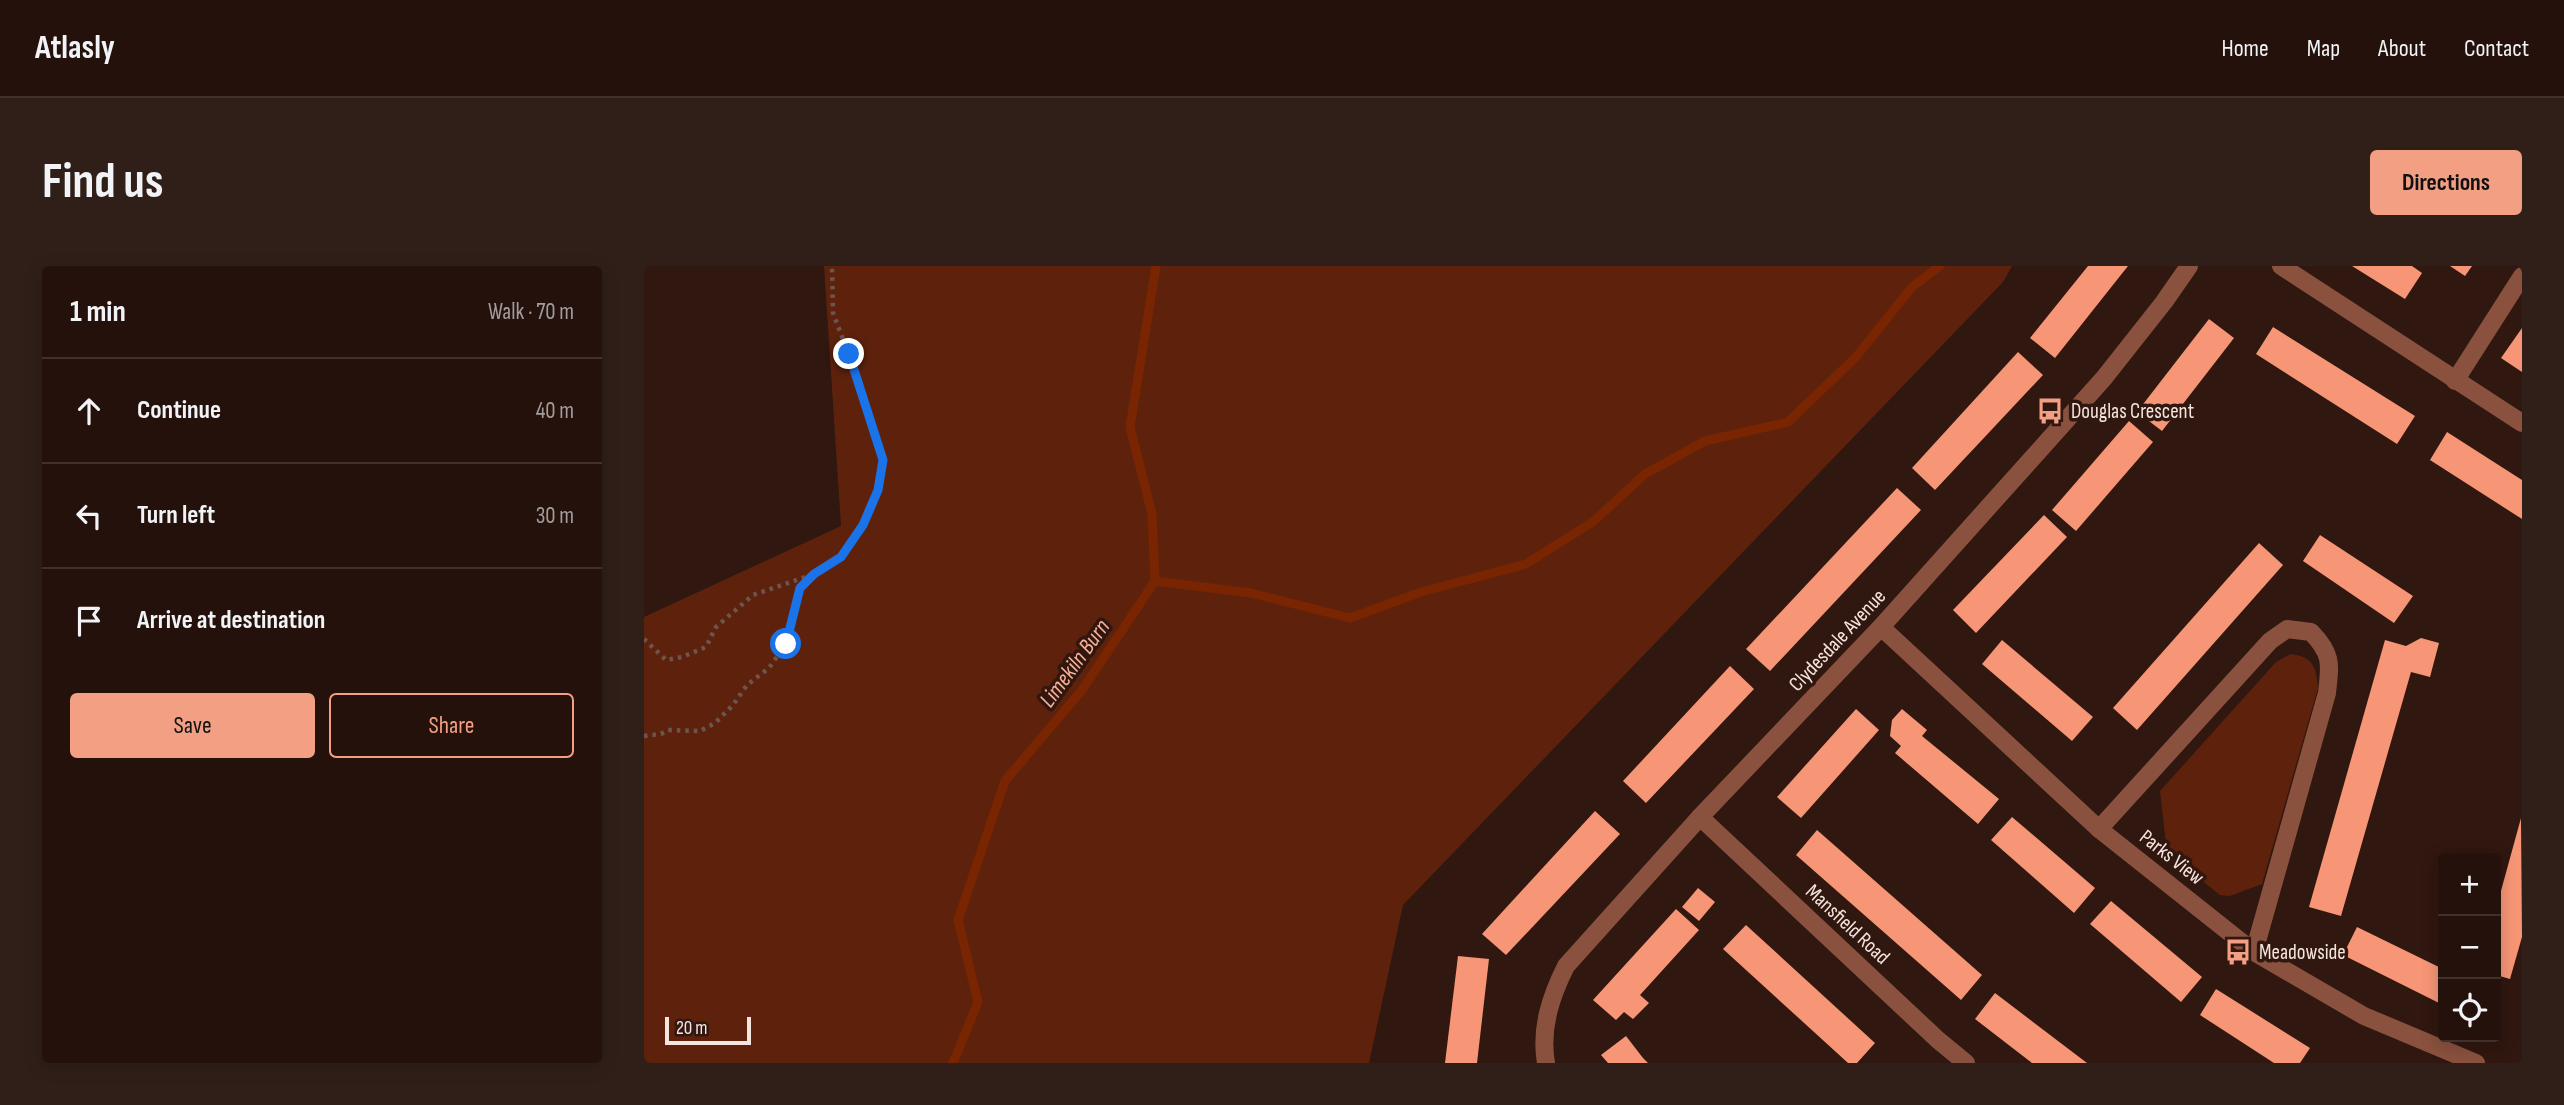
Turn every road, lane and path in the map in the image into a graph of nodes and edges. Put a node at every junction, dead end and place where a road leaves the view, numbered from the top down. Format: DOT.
graph roads {
  1 [pos="832,266"];
  2 [pos="2189,266"];
  3 [pos="2281,266"];
  4 [pos="2522,275"];
  5 [pos="2455,381"];
  6 [pos="2522,423"];
  7 [pos="814,574"];
  8 [pos="1881,627"];
  9 [pos="644,639"];
  10 [pos="644,736"];
  11 [pos="1700,817"];
  12 [pos="2099,829"];
  13 [pos="2254,951"];
  14 [pos="1545,1058"];
  15 [pos="1966,1063"];
  16 [pos="2476,1063"];
  1 -- 7 [label="path"];
  2 -- 8 [label="street, Clydesdale Avenue"];
  3 -- 5 [label="street"];
  4 -- 5 [label="street"];
  5 -- 6 [label="street"];
  7 -- 9 [label="path"];
  7 -- 10 [label="path"];
  8 -- 11 [label="street, Clydesdale Avenue"];
  8 -- 12 [label="street, Parks View"];
  11 -- 14 [label="street, Clydesdale Avenue"];
  11 -- 15 [label="street, Mansfield Road"];
  12 -- 13 [label="street, Parks View"];
  12 -- 13 [label="street"];
  13 -- 16 [label="street, Parks View"];
}
